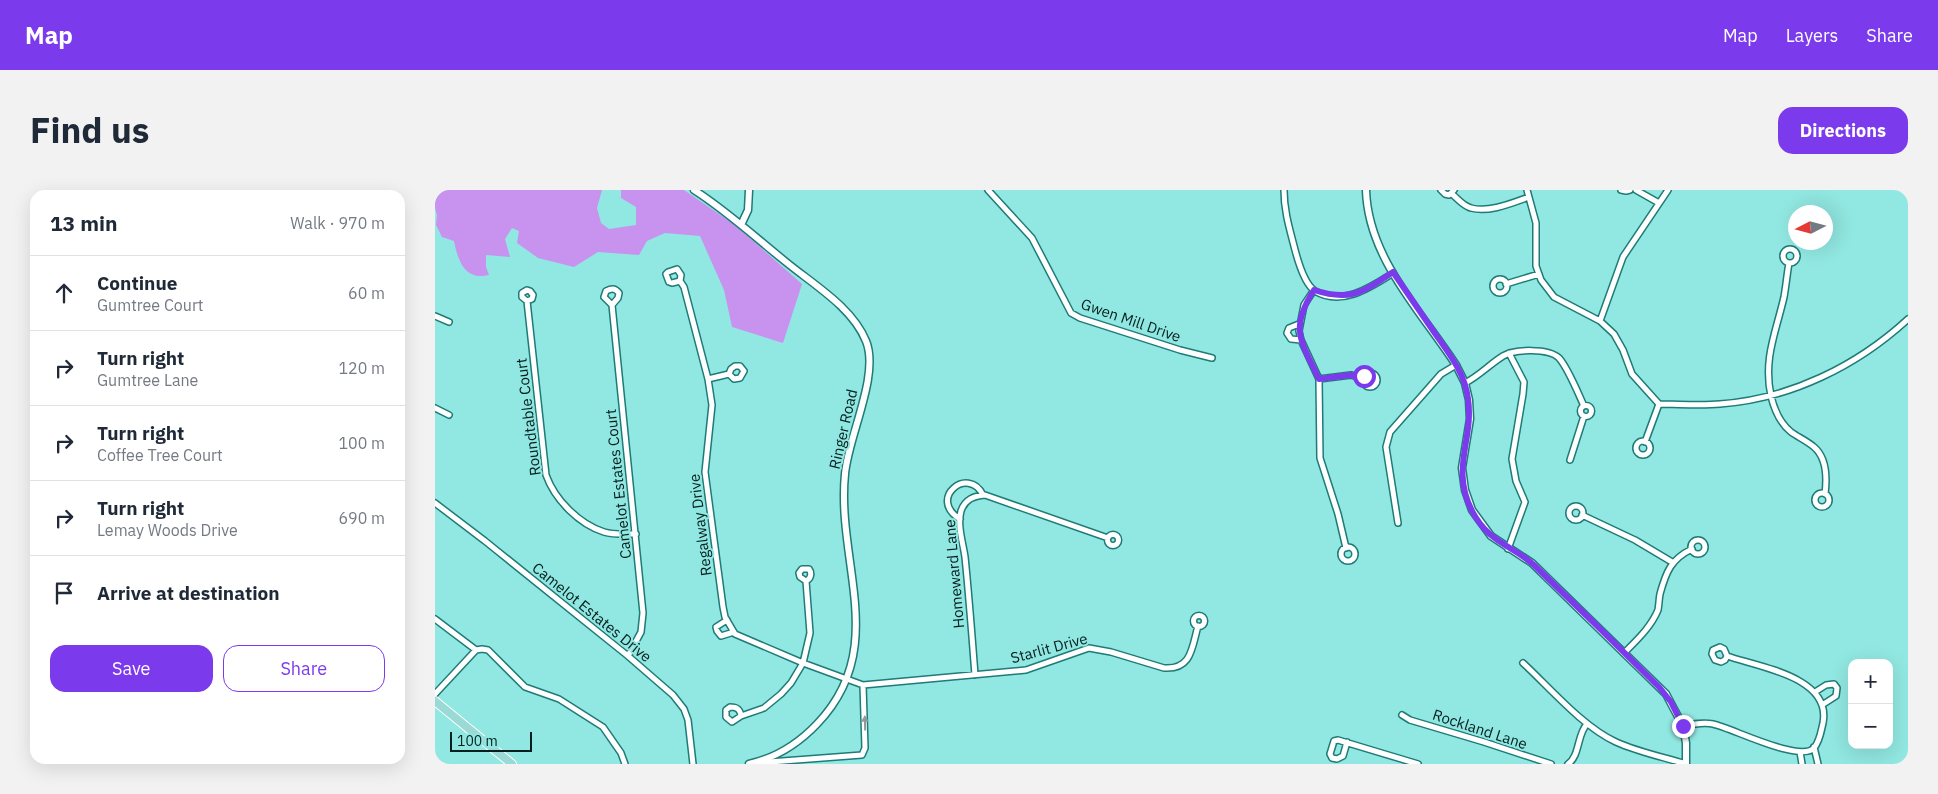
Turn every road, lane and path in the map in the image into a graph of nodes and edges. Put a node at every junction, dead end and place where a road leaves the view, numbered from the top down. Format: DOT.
graph roads {
  1 [pos="694,190"];
  2 [pos="749,190"];
  3 [pos="988,190"];
  4 [pos="1284,190"];
  5 [pos="1366,190"];
  6 [pos="1441,190"];
  7 [pos="1527,190"];
  8 [pos="1621,190"];
  9 [pos="1630,190"];
  10 [pos="1636,190"];
  11 [pos="1668,190"];
  12 [pos="1453,192"];
  13 [pos="1529,198"];
  14 [pos="1659,203"];
  15 [pos="741,225"];
  16 [pos="1789,263"];
  17 [pos="1393,272"];
  18 [pos="1539,274"];
  19 [pos="680,281"];
  20 [pos="1506,284"];
  21 [pos="1314,290"];
  22 [pos="527,301"];
  23 [pos="613,305"];
  24 [pos="435,316"];
  25 [pos="1908,319"];
  26 [pos="1600,321"];
  27 [pos="449,322"];
  28 [pos="1299,324"];
  29 [pos="1301,340"];
  30 [pos="1509,352"];
  31 [pos="1212,358"];
  32 [pos="1456,365"];
  33 [pos="729,374"];
  34 [pos="1363,378"];
  35 [pos="708,379"];
  36 [pos="1319,379"];
  37 [pos="1465,383"];
  38 [pos="1771,395"];
  39 [pos="1659,404"];
  40 [pos="1584,406"];
  41 [pos="435,408"];
  42 [pos="449,415"];
  43 [pos="1584,416"];
  44 [pos="1645,442"];
  45 [pos="1570,460"];
  46 [pos="1825,494"];
  47 [pos="983,496"];
  48 [pos="435,503"];
  49 [pos="1582,515"];
  50 [pos="960,519"];
  51 [pos="1398,523"];
  52 [pos="635,534"];
  53 [pos="1108,538"];
  54 [pos="1346,548"];
  55 [pos="1508,549"];
  56 [pos="1692,549"];
  57 [pos="1672,562"];
  58 [pos="806,581"];
  59 [pos="435,619"];
  60 [pos="727,620"];
  61 [pos="1198,626"];
  62 [pos="733,632"];
  63 [pos="476,650"];
  64 [pos="1624,653"];
  65 [pos="628,656"];
  66 [pos="1727,656"];
  67 [pos="1523,662"];
  68 [pos="803,663"];
  69 [pos="975,676"];
  70 [pos="847,680"];
  71 [pos="863,685"];
  72 [pos="1815,692"];
  73 [pos="435,694"];
  74 [pos="435,701"];
  75 [pos="1822,705"];
  76 [pos="1402,715"];
  77 [pos="741,716"];
  78 [pos="1587,724"];
  79 [pos="1683,726"];
  80 [pos="1347,742"];
  81 [pos="1815,747"];
  82 [pos="1800,752"];
  83 [pos="512,764"];
  84 [pos="625,764"];
  85 [pos="693,764"];
  86 [pos="750,764"];
  87 [pos="1418,764"];
  88 [pos="1551,764"];
  89 [pos="1568,764"];
  90 [pos="1686,764"];
  91 [pos="1802,764"];
  92 [pos="1818,764"];
  1 -- 15 [label="street, Ringer Road"];
  2 -- 15 [label="street"];
  3 -- 31 [label="street, Gwen Mill Drive"];
  4 -- 21 [label="street"];
  5 -- 17 [label="street"];
  6 -- 12 [label="street"];
  7 -- 13 [label="street"];
  8 -- 9 [label="street"];
  10 -- 14 [label="street"];
  11 -- 14 [label="street"];
  12 -- 13 [label="street"];
  13 -- 18 [label="street"];
  14 -- 26 [label="street"];
  15 -- 70 [label="street, Ringer Road"];
  16 -- 38 [label="street"];
  17 -- 21 [label="street"];
  17 -- 32 [label="street"];
  18 -- 20 [label="street"];
  18 -- 26 [label="street"];
  19 -- 35 [label="street, Regalway Drive"];
  21 -- 28 [label="street"];
  22 -- 52 [label="street, Roundtable Court"];
  23 -- 52 [label="street, Camelot Estates Court"];
  24 -- 27 [label="street"];
  25 -- 38 [label="street"];
  26 -- 39 [label="street"];
  28 -- 29 [label="street"];
  28 -- 29 [label="street"];
  29 -- 36 [label="street"];
  30 -- 37 [label="street"];
  30 -- 40 [label="street"];
  30 -- 55 [label="street"];
  32 -- 37 [label="street"];
  32 -- 51 [label="street"];
  33 -- 35 [label="street"];
  34 -- 36 [label="street"];
  35 -- 60 [label="street, Regalway Drive"];
  36 -- 54 [label="street"];
  37 -- 55 [label="street"];
  38 -- 39 [label="street"];
  38 -- 46 [label="street"];
  39 -- 44 [label="street"];
  40 -- 43 [label="street"];
  40 -- 43 [label="street"];
  41 -- 42 [label="street"];
  43 -- 45 [label="street"];
  47 -- 50 [label="street, Homeward Lane"];
  47 -- 50 [label="street"];
  47 -- 53 [label="street"];
  48 -- 65 [label="street, Camelot Estates Drive"];
  49 -- 57 [label="street"];
  50 -- 69 [label="street, Homeward Lane"];
  52 -- 65 [label="street, Camelot Estates Court"];
  55 -- 64 [label="street"];
  56 -- 57 [label="street"];
  57 -- 64 [label="street"];
  58 -- 68 [label="street"];
  59 -- 63 [label="street"];
  60 -- 62 [label="street, Regalway Drive"];
  60 -- 62 [label="street, Regalway Drive"];
  61 -- 69 [label="street, Starlit Drive"];
  62 -- 68 [label="street, Regalway Drive"];
  63 -- 73 [label="street"];
  63 -- 84 [label="street"];
  64 -- 79 [label="street"];
  65 -- 85 [label="street, Camelot Estates Drive"];
  66 -- 72 [label="street"];
  67 -- 78 [label="street"];
  68 -- 70 [label="street, Regalway Drive"];
  68 -- 77 [label="street"];
  69 -- 71 [label="street, Starlit Drive"];
  70 -- 71 [label="street, Starlit Drive"];
  70 -- 86 [label="street, Ringer Road"];
  86 -- 71 [label="street, one-way"];
  72 -- 75 [label="street"];
  72 -- 75 [label="street"];
  74 -- 83 [label="main road"];
  75 -- 81 [label="street"];
  76 -- 88 [label="street, Rockland Lane"];
  78 -- 89 [label="street"];
  78 -- 90 [label="street"];
  79 -- 82 [label="street"];
  79 -- 90 [label="street"];
  80 -- 87 [label="street"];
  81 -- 82 [label="street"];
  81 -- 92 [label="street"];
  82 -- 91 [label="street"];
}
